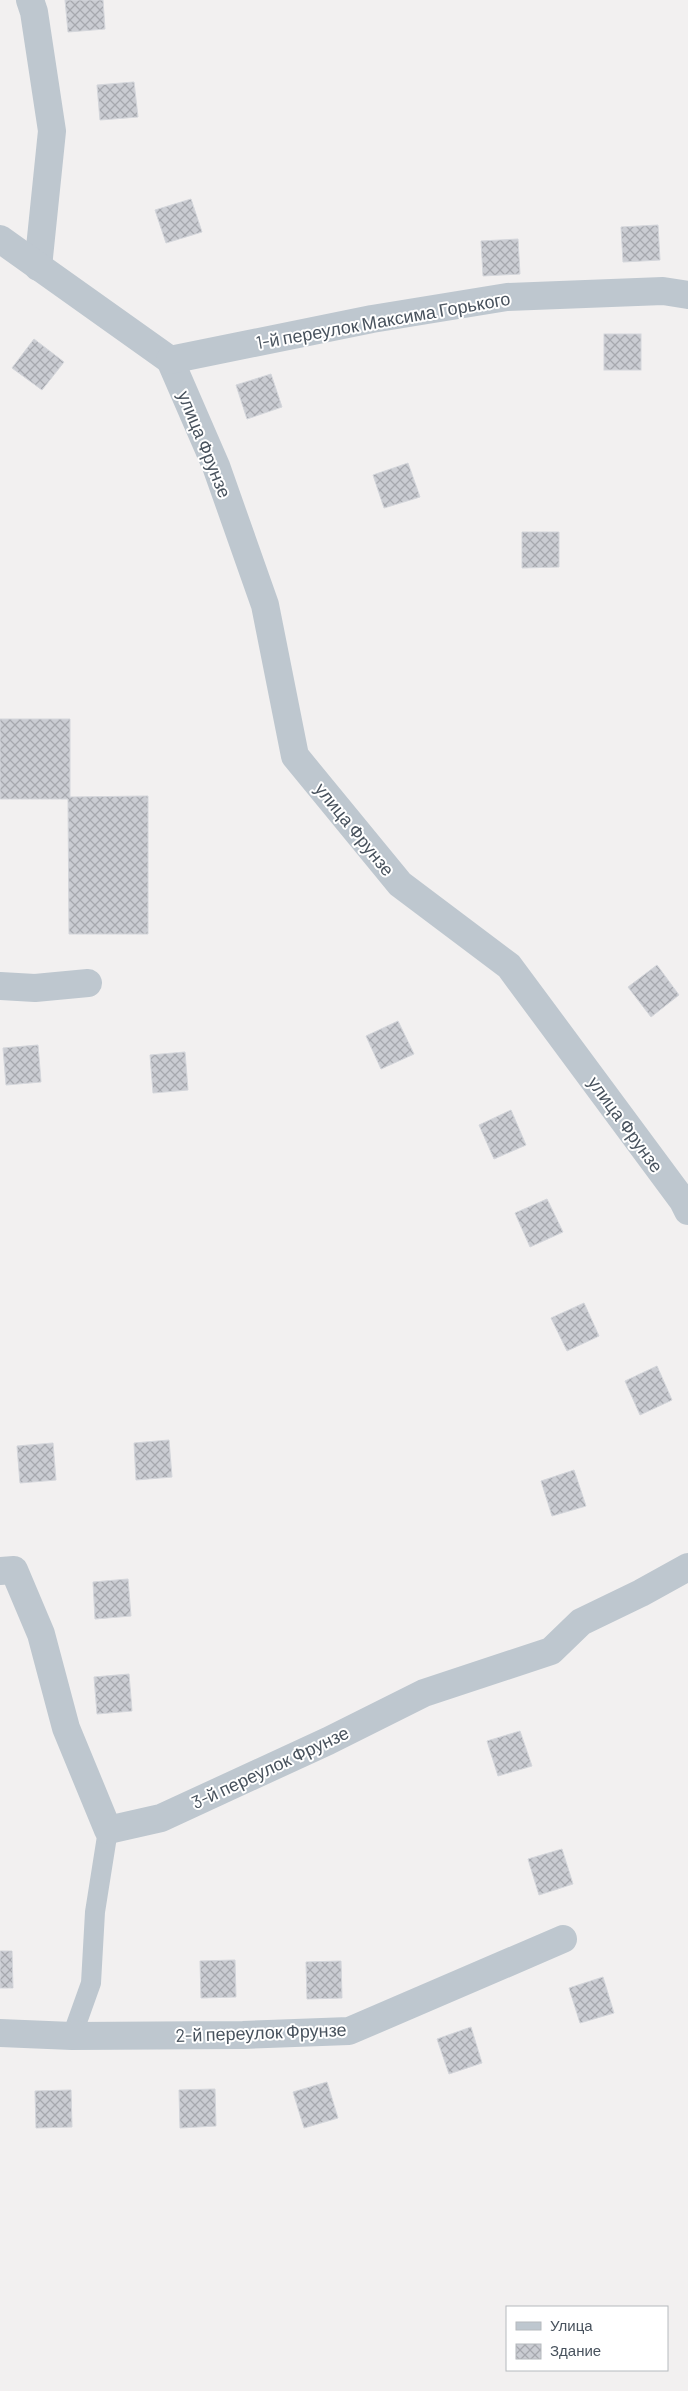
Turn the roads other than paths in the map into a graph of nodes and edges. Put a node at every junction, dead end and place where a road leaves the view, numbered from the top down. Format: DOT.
graph roads {
  1 [pos="30,0"];
  2 [pos="0,239"];
  3 [pos="38,267"];
  4 [pos="688,295"];
  5 [pos="170,360"];
  6 [pos="88,983"];
  7 [pos="0,986"];
  8 [pos="686,1203"];
  9 [pos="688,1567"];
  10 [pos="0,1571"];
  11 [pos="108,1830"];
  12 [pos="563,1939"];
  13 [pos="0,2033"];
  14 [pos="72,2036"];
  1 -- 3 [label="street"];
  2 -- 3 [label="street"];
  3 -- 5 [label="street"];
  4 -- 5 [label="street, 1-й переулок Максима Горького"];
  5 -- 8 [label="street, улица Фрунзе"];
  6 -- 7 [label="street"];
  9 -- 11 [label="street, 3-й переулок Фрунзе"];
  10 -- 11 [label="street"];
  11 -- 14 [label="lane"];
  12 -- 14 [label="street, 2-й переулок Фрунзе"];
  13 -- 14 [label="street, 2-й переулок Фрунзе"];
}
